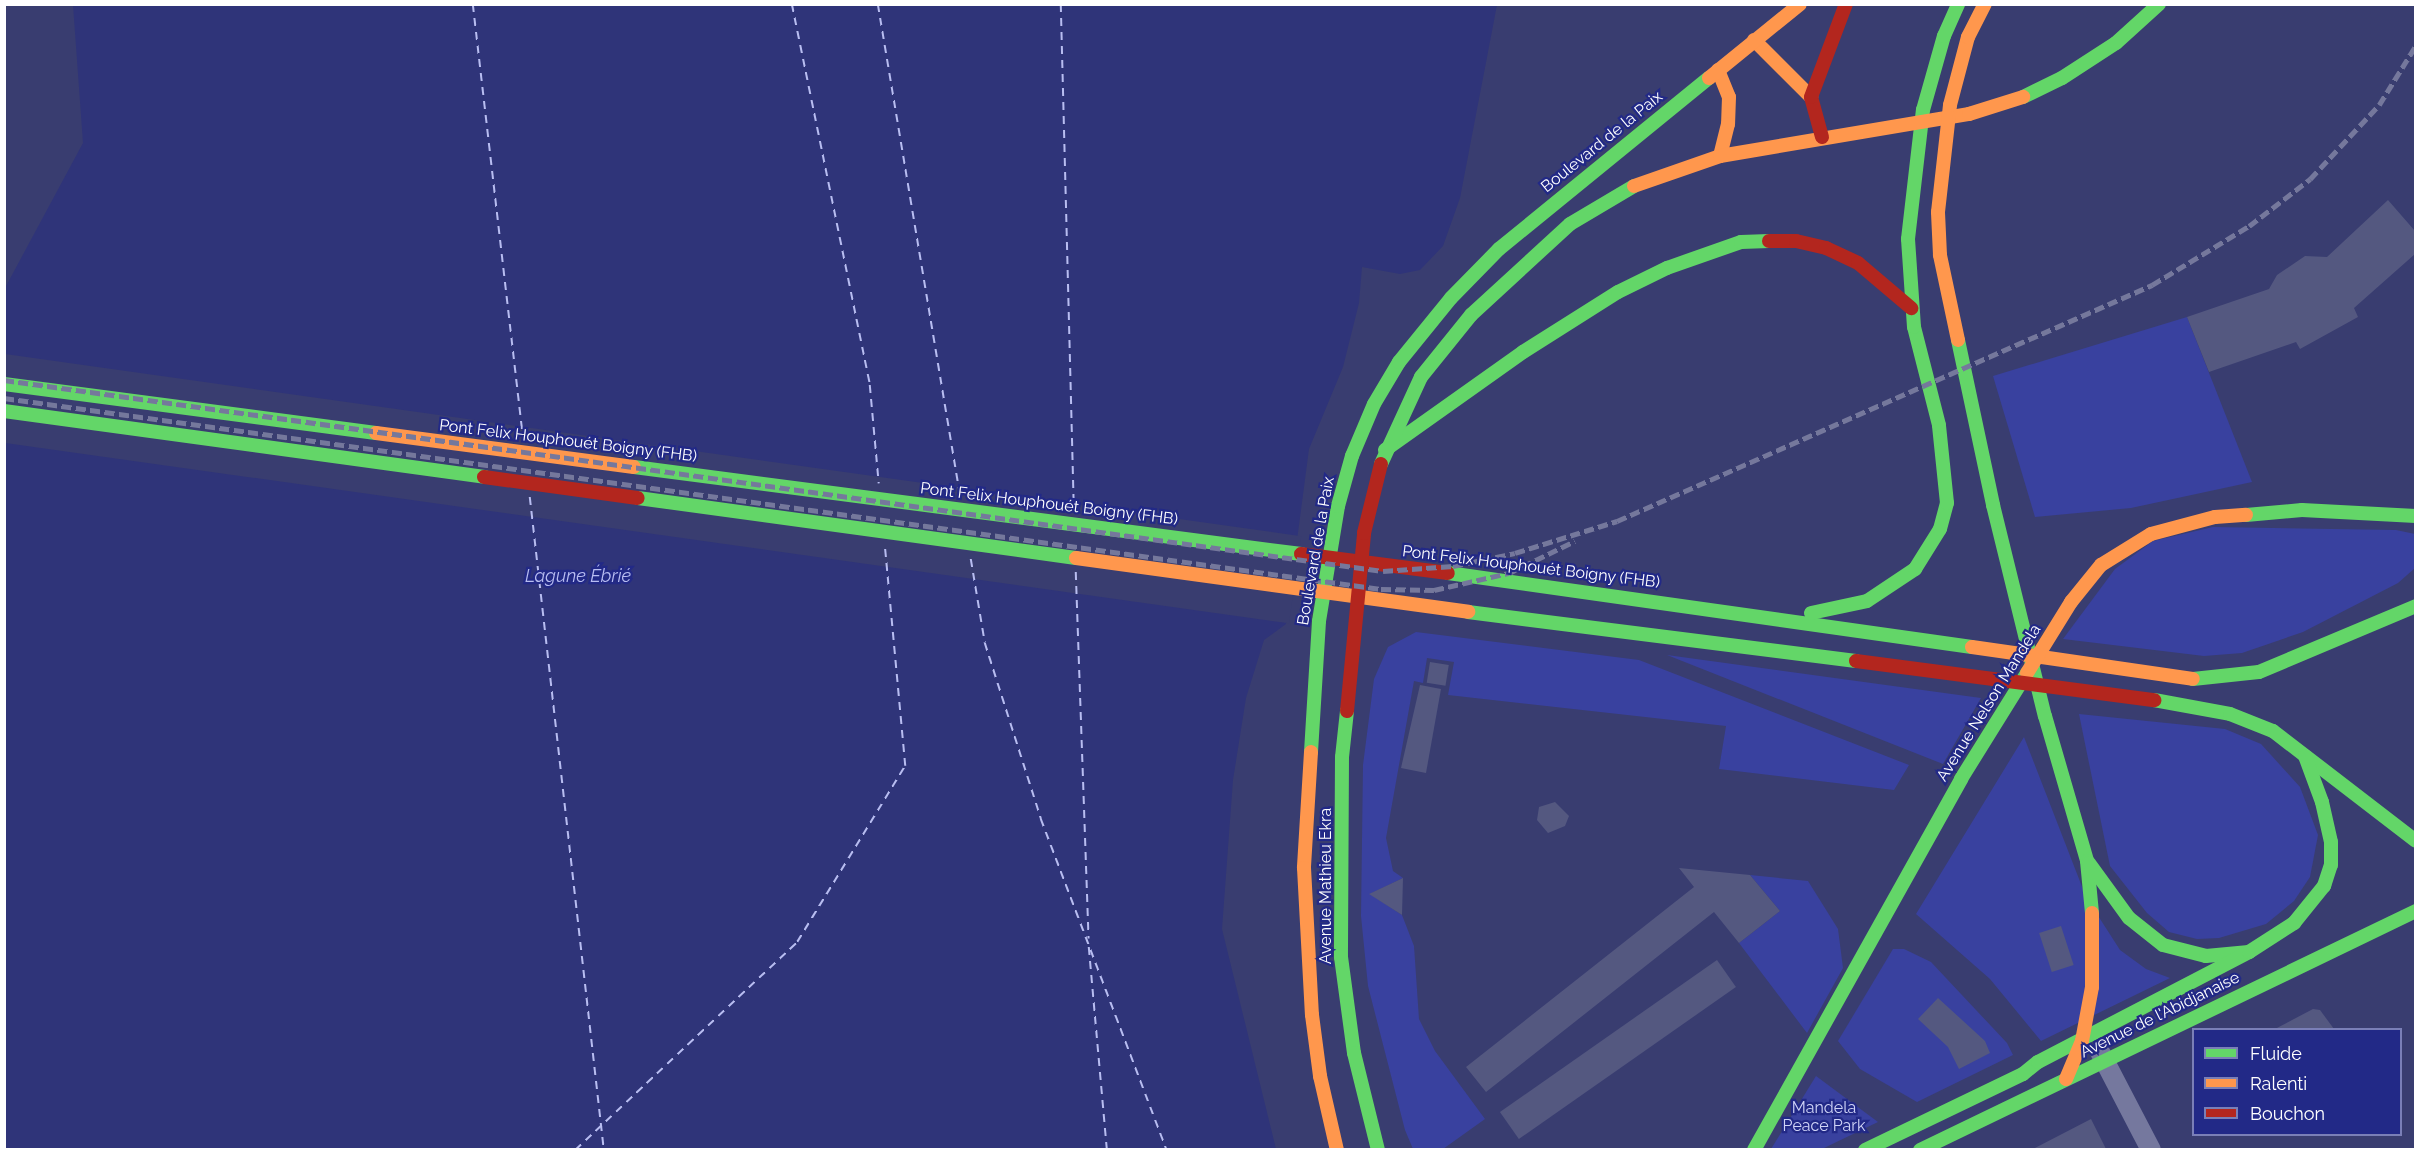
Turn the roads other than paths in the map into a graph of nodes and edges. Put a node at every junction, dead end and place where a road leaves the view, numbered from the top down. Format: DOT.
graph roads {
  1 [pos="1800,4"];
  2 [pos="1846,4"];
  3 [pos="1958,4"];
  4 [pos="1984,4"];
  5 [pos="2159,4"];
  6 [pos="1754,40"];
  7 [pos="1718,70"];
  8 [pos="1811,97"];
  9 [pos="1822,137"];
  10 [pos="1720,156"];
  11 [pos="1911,308"];
  12 [pos="4,384"];
  13 [pos="4,411"];
  14 [pos="1385,450"];
  15 [pos="2415,510"];
  16 [pos="2380,513"];
  17 [pos="2415,516"];
  18 [pos="2415,606"];
  19 [pos="1780,617"];
  20 [pos="2305,756"];
  21 [pos="2415,841"];
  22 [pos="2087,861"];
  23 [pos="2415,911"];
  24 [pos="2250,952"];
  25 [pos="2087,1038"];
  26 [pos="2104,1060"];
  27 [pos="2066,1079"];
  28 [pos="1337,1149"];
  29 [pos="1378,1149"];
  30 [pos="1754,1149"];
  31 [pos="1865,1149"];
  32 [pos="1920,1149"];
  33 [pos="2151,1149"];
  1 -- 6 [label="main road, Boulevard de la Paix"];
  2 -- 8 [label="main road"];
  3 -- 11 [label="main road"];
  4 -- 22 [label="main road"];
  5 -- 9 [label="main road"];
  6 -- 7 [label="main road, Boulevard de la Paix"];
  6 -- 8 [label="main road"];
  7 -- 10 [label="main road"];
  7 -- 28 [label="main road, Boulevard de la Paix"];
  8 -- 9 [label="main road"];
  9 -- 10 [label="main road"];
  10 -- 14 [label="main road"];
  11 -- 14 [label="main road"];
  11 -- 19 [label="main road"];
  12 -- 19 [label="main road, Pont Felix Houphouét Boigny (FHB)"];
  13 -- 20 [label="main road"];
  14 -- 29 [label="main road, Avenue Mathieu Ekra"];
  15 -- 16 [label="street"];
  16 -- 17 [label="main road, Avenue Nelson Mandela"];
  16 -- 30 [label="main road, Avenue Nelson Mandela"];
  18 -- 19 [label="main road, Pont Felix Houphouét Boigny (FHB)"];
  20 -- 21 [label="main road"];
  20 -- 24 [label="main road, Avenue de l'Abidjanaise"];
  22 -- 24 [label="main road"];
  22 -- 25 [label="main road"];
  23 -- 26 [label="main road, Avenue de l'Abidjanaise"];
  24 -- 25 [label="main road, Avenue de l'Abidjanaise"];
  25 -- 26 [label="street"];
  25 -- 27 [label="main road"];
  25 -- 31 [label="main road, Avenue de l'Abidjanaise"];
  26 -- 27 [label="main road, Avenue de l'Abidjanaise"];
  26 -- 33 [label="street"];
  27 -- 32 [label="main road, Avenue de l'Abidjanaise"];
}
